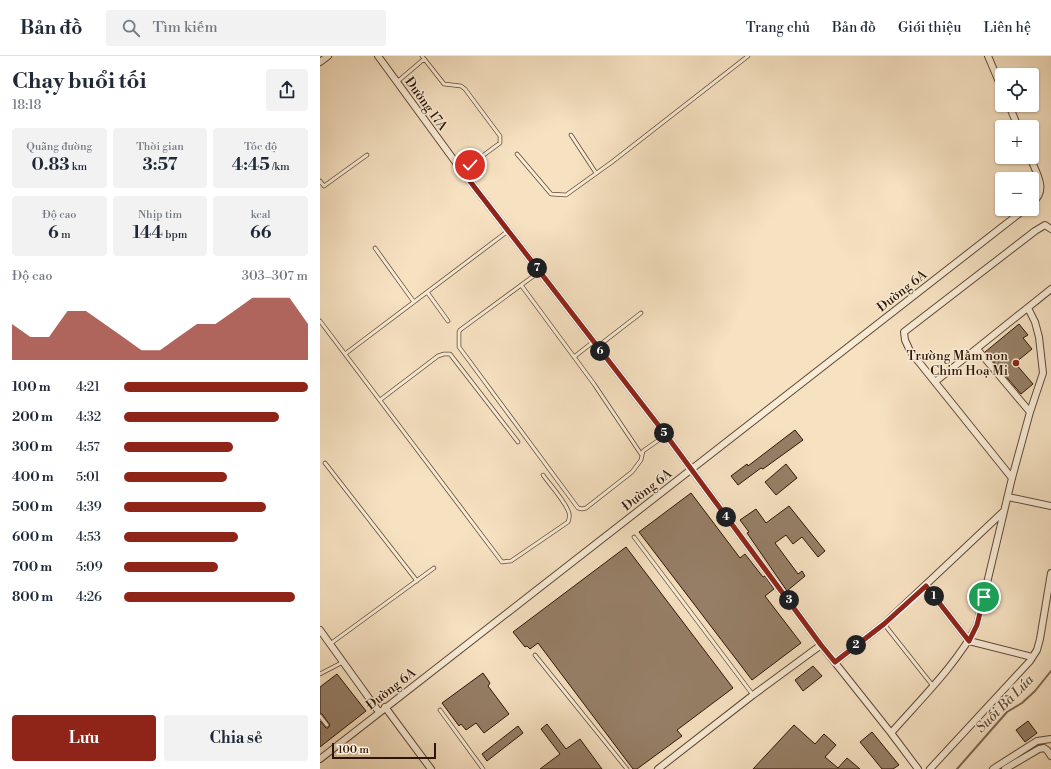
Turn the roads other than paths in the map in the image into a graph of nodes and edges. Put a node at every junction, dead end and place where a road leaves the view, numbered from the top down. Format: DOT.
graph roads {
  1 [pos="328,56"];
  2 [pos="378,56"];
  3 [pos="748,56"];
  4 [pos="988,56"];
  5 [pos="423,57"];
  6 [pos="320,62"];
  7 [pos="995,72"];
  8 [pos="397,82"];
  9 [pos="571,135"];
  10 [pos="517,154"];
  11 [pos="367,155"];
  12 [pos="462,171"];
  13 [pos="596,173"];
  14 [pos="1039,180"];
  15 [pos="320,181"];
  16 [pos="1039,196"];
  17 [pos="1015,216"];
  18 [pos="1051,229"];
  19 [pos="508,230"];
  20 [pos="375,248"];
  21 [pos="540,271"];
  22 [pos="521,285"];
  23 [pos="1051,289"];
  24 [pos="427,292"];
  25 [pos="414,302"];
  26 [pos="1028,308"];
  27 [pos="641,313"];
  28 [pos="320,321"];
  29 [pos="448,321"];
  30 [pos="595,345"];
  31 [pos="977,349"];
  32 [pos="345,354"];
  33 [pos="574,357"];
  34 [pos="935,382"];
  35 [pos="380,400"];
  36 [pos="1030,412"];
  37 [pos="666,435"];
  38 [pos="518,442"];
  39 [pos="641,454"];
  40 [pos="325,464"];
  41 [pos="690,470"];
  42 [pos="543,475"];
  43 [pos="1012,478"];
  44 [pos="1008,497"];
  45 [pos="1051,506"];
  46 [pos="1004,511"];
  47 [pos="634,538"];
  48 [pos="434,568"];
  49 [pos="1051,573"];
  50 [pos="417,581"];
  51 [pos="926,586"];
  52 [pos="884,624"];
  53 [pos="320,630"];
  54 [pos="969,641"];
  55 [pos="330,644"];
  56 [pos="821,645"];
  57 [pos="535,655"];
  58 [pos="1032,657"];
  59 [pos="343,662"];
  60 [pos="835,662"];
  61 [pos="320,674"];
  62 [pos="933,686"];
  63 [pos="753,695"];
  64 [pos="385,707"];
  65 [pos="440,710"];
  66 [pos="379,712"];
  67 [pos="320,716"];
  68 [pos="327,725"];
  69 [pos="891,733"];
  70 [pos="1051,739"];
  71 [pos="1051,756"];
  72 [pos="320,759"];
  73 [pos="431,769"];
  74 [pos="483,769"];
  75 [pos="627,769"];
  76 [pos="658,769"];
  77 [pos="918,769"];
  78 [pos="930,769"];
  79 [pos="993,769"];
  80 [pos="1005,769"];
  1 -- 6 [label="street"];
  2 -- 8 [label="street, Đường 17A"];
  3 -- 13 [label="lane"];
  4 -- 7 [label="street"];
  5 -- 8 [label="lane"];
  5 -- 12 [label="lane"];
  8 -- 12 [label="street, Đường 17A"];
  9 -- 13 [label="lane"];
  10 -- 13 [label="lane"];
  11 -- 15 [label="lane"];
  12 -- 19 [label="street, Đường 17A"];
  14 -- 16 [label="street"];
  17 -- 41 [label="street, Đường 6A"];
  18 -- 34 [label="street"];
  19 -- 21 [label="street, Đường 17A"];
  19 -- 24 [label="lane"];
  20 -- 25 [label="lane"];
  21 -- 22 [label="lane"];
  21 -- 30 [label="street, Đường 17A"];
  22 -- 33 [label="lane"];
  22 -- 39 [label="lane"];
  23 -- 26 [label="street"];
  24 -- 25 [label="lane"];
  24 -- 29 [label="lane"];
  25 -- 32 [label="lane"];
  26 -- 31 [label="street"];
  26 -- 36 [label="street"];
  27 -- 30 [label="lane"];
  28 -- 32 [label="lane"];
  30 -- 33 [label="lane"];
  30 -- 37 [label="street, Đường 17A"];
  31 -- 34 [label="street"];
  31 -- 36 [label="street"];
  32 -- 35 [label="lane"];
  33 -- 39 [label="lane"];
  34 -- 43 [label="street"];
  35 -- 38 [label="lane"];
  35 -- 42 [label="lane"];
  36 -- 43 [label="street"];
  37 -- 39 [label="lane"];
  37 -- 41 [label="street, Đường 17A"];
  40 -- 50 [label="lane"];
  41 -- 56 [label="street, Đường 17A"];
  41 -- 64 [label="street, Đường 6A"];
  43 -- 44 [label="street"];
  44 -- 45 [label="street"];
  44 -- 46 [label="street"];
  46 -- 51 [label="street"];
  46 -- 54 [label="street"];
  47 -- 63 [label="lane"];
  48 -- 50 [label="lane"];
  49 -- 58 [label="street"];
  50 -- 55 [label="lane"];
  51 -- 52 [label="street"];
  51 -- 54 [label="street"];
  52 -- 60 [label="street"];
  52 -- 62 [label="lane"];
  53 -- 55 [label="street"];
  54 -- 58 [label="street"];
  54 -- 62 [label="street"];
  55 -- 59 [label="street"];
  56 -- 60 [label="street, Đường 17A"];
  56 -- 63 [label="street"];
  57 -- 75 [label="lane"];
  58 -- 78 [label="street"];
  59 -- 61 [label="lane"];
  59 -- 66 [label="street"];
  60 -- 69 [label="street, Đường 17A"];
  62 -- 69 [label="street"];
  63 -- 76 [label="street"];
  64 -- 66 [label="street, Đường 6A"];
  64 -- 73 [label="street"];
  65 -- 74 [label="lane"];
  66 -- 72 [label="street, Đường 6A"];
  67 -- 68 [label="lane"];
  69 -- 77 [label="street, Đường 17A"];
  70 -- 79 [label="street"];
  71 -- 80 [label="street"];
}
